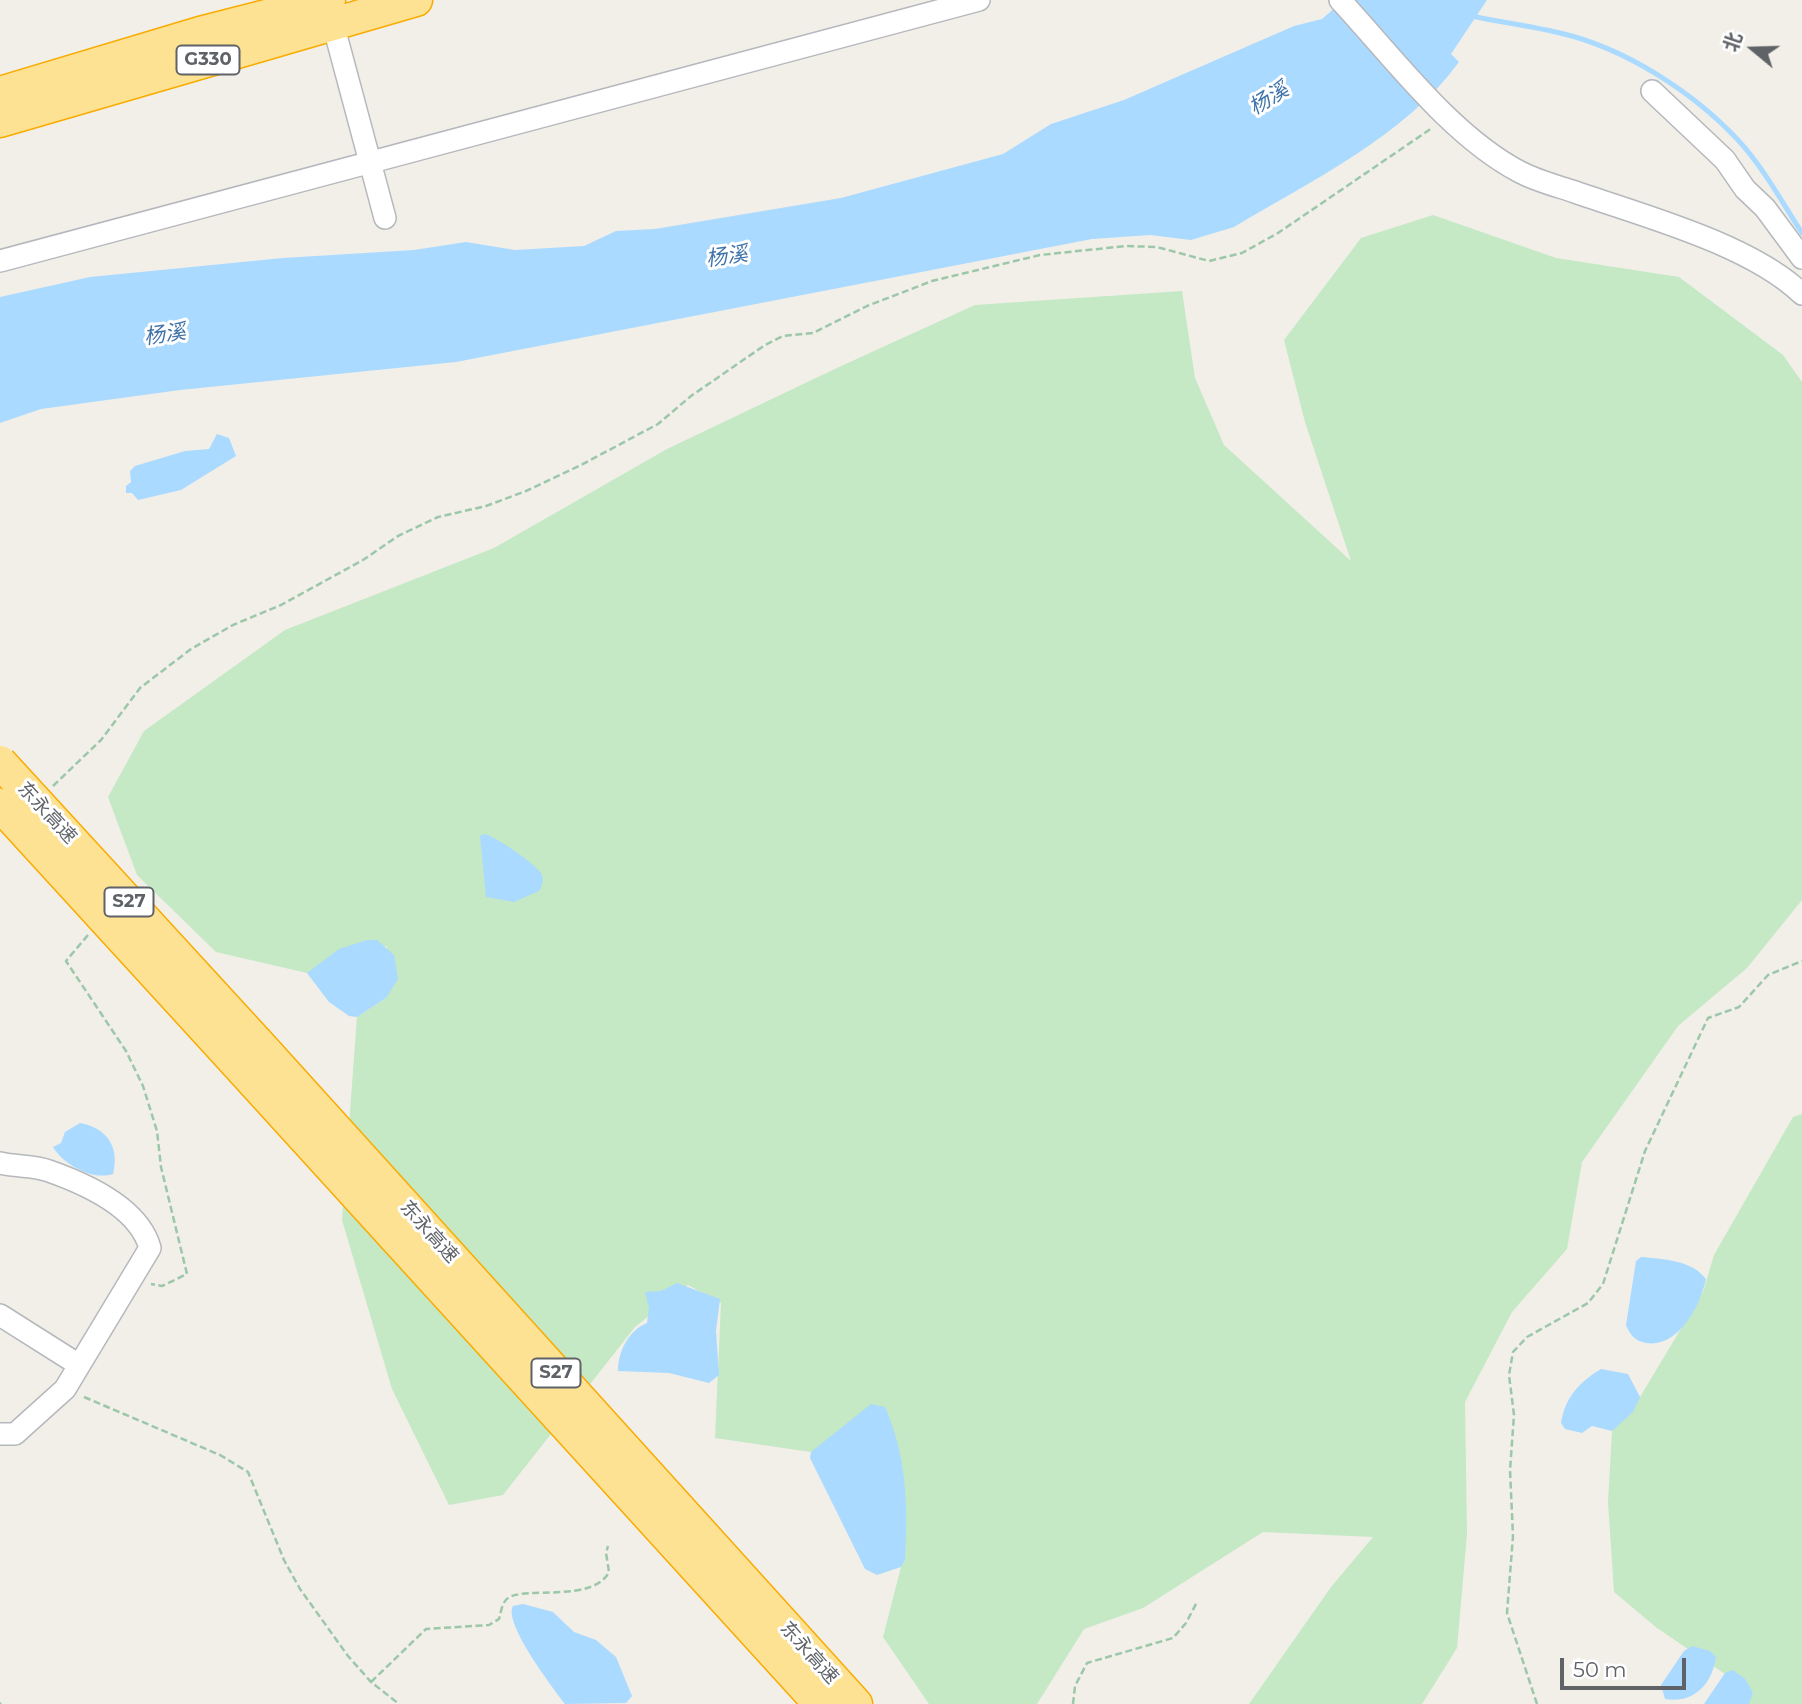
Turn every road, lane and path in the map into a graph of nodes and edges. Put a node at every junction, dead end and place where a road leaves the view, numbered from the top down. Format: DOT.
graph roads {
  1 [pos="416,0"];
  2 [pos="979,0"];
  3 [pos="1340,0"];
  4 [pos="331,12"];
  5 [pos="1653,90"];
  6 [pos="0,93"];
  7 [pos="1445,113"];
  8 [pos="0,121"];
  9 [pos="370,162"];
  10 [pos="385,218"];
  11 [pos="1802,258"];
  12 [pos="0,261"];
  13 [pos="1798,282"];
  14 [pos="0,762"];
  15 [pos="52,787"];
  16 [pos="0,805"];
  17 [pos="87,930"];
  18 [pos="1802,961"];
  19 [pos="246,1053"];
  20 [pos="1,1165"];
  21 [pos="133,1279"];
  22 [pos="0,1315"];
  23 [pos="79,1365"];
  24 [pos="65,1389"];
  25 [pos="0,1434"];
  26 [pos="608,1546"];
  27 [pos="1197,1602"];
  28 [pos="371,1682"];
  29 [pos="399,1704"];
  30 [pos="820,1704"];
  31 [pos="856,1704"];
  32 [pos="1073,1704"];
  33 [pos="1537,1704"];
  1 -- 4 [label="highway, G330"];
  2 -- 9 [label="street"];
  3 -- 7 [label="street"];
  4 -- 6 [label="highway, G330"];
  4 -- 8 [label="highway, G330"];
  4 -- 9 [label="street"];
  5 -- 11 [label="street"];
  7 -- 13 [label="street"];
  7 -- 15 [label="path"];
  9 -- 10 [label="street"];
  9 -- 12 [label="street"];
  14 -- 19 [label="highway, 东永高速 / S27, bridge"];
  16 -- 19 [label="highway, 东永高速 / S27, bridge"];
  17 -- 21 [label="path"];
  18 -- 33 [label="path"];
  19 -- 30 [label="highway, 东永高速 / S27"];
  19 -- 31 [label="highway, 东永高速 / S27"];
  20 -- 21 [label="street"];
  21 -- 23 [label="street"];
  22 -- 23 [label="street"];
  23 -- 24 [label="street"];
  24 -- 25 [label="street"];
  24 -- 28 [label="path"];
  26 -- 28 [label="path"];
  27 -- 32 [label="path"];
  28 -- 29 [label="path"];
}
